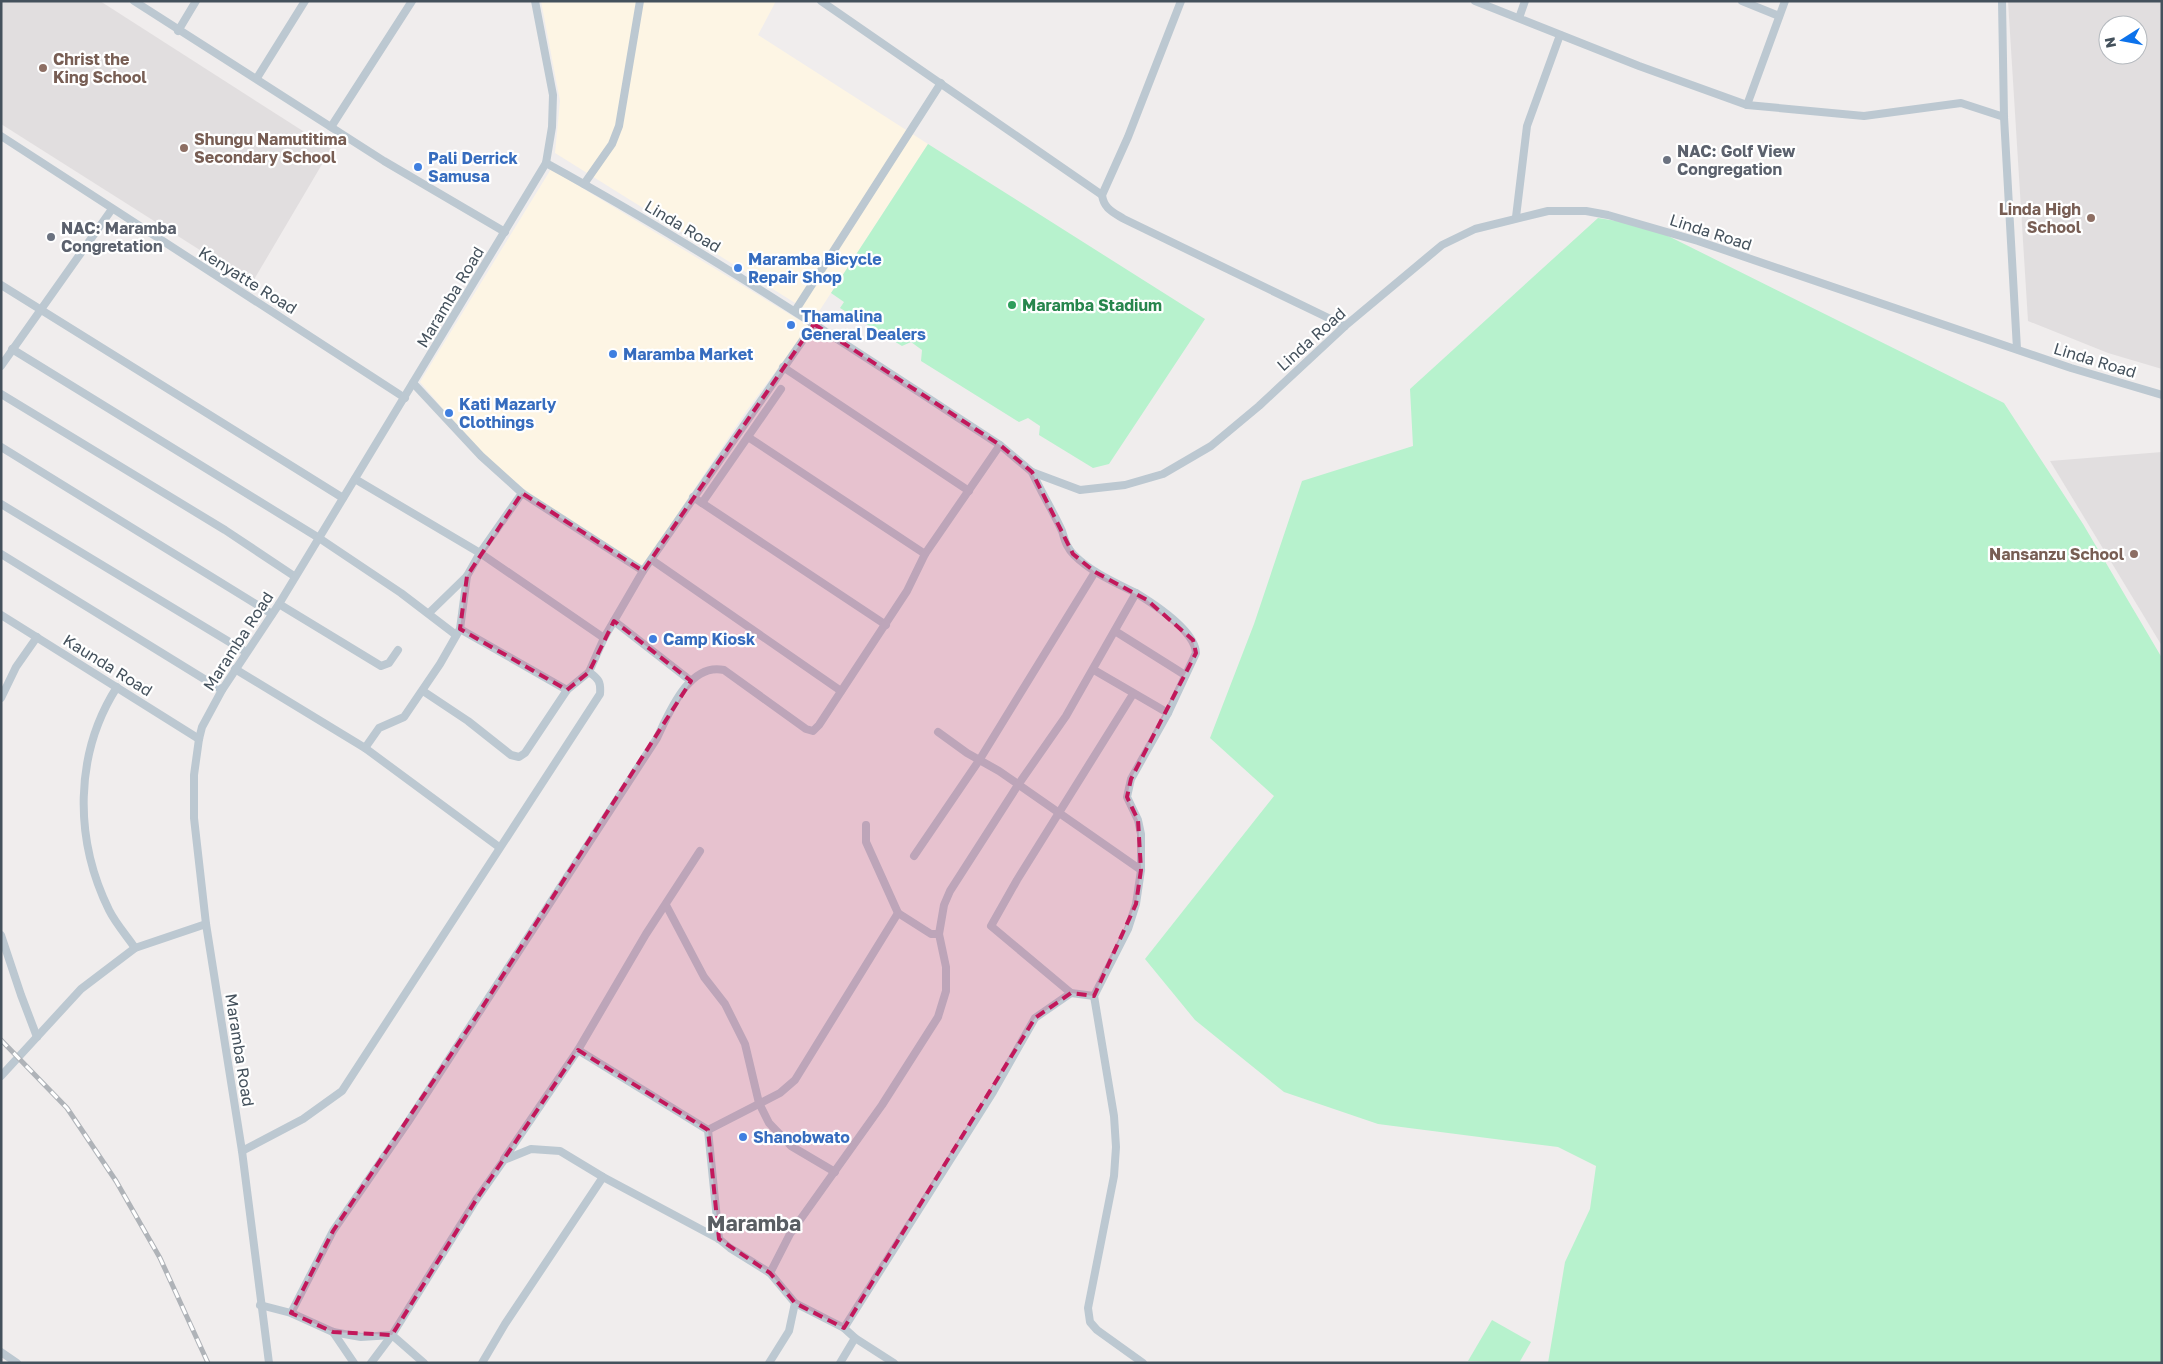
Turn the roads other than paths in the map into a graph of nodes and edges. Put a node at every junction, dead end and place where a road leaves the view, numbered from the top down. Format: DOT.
graph roads {
  1 [pos="134,1"];
  2 [pos="196,1"];
  3 [pos="306,1"];
  4 [pos="412,1"];
  5 [pos="536,1"];
  6 [pos="640,1"];
  7 [pos="821,1"];
  8 [pos="1181,1"];
  9 [pos="1475,1"];
  10 [pos="1525,1"];
  11 [pos="1742,1"];
  12 [pos="1785,1"];
  13 [pos="2002,1"];
  14 [pos="1779,16"];
  15 [pos="1519,18"];
  16 [pos="178,31"];
  17 [pos="1560,35"];
  18 [pos="257,78"];
  19 [pos="942,83"];
  20 [pos="1747,105"];
  21 [pos="2004,117"];
  22 [pos="332,127"];
  23 [pos="1,136"];
  24 [pos="546,163"];
  25 [pos="584,184"];
  26 [pos="1102,195"];
  27 [pos="112,209"];
  28 [pos="1516,217"];
  29 [pos="506,232"];
  30 [pos="1,285"];
  31 [pos="40,309"];
  32 [pos="795,311"];
  33 [pos="814,324"];
  34 [pos="1345,326"];
  35 [pos="12,349"];
  36 [pos="2017,349"];
  37 [pos="1,366"];
  38 [pos="783,367"];
  39 [pos="413,383"];
  40 [pos="781,388"];
  41 [pos="1,394"];
  42 [pos="2162,395"];
  43 [pos="405,398"];
  44 [pos="748,437"];
  45 [pos="1000,445"];
  46 [pos="1,447"];
  47 [pos="1032,472"];
  48 [pos="355,478"];
  49 [pos="968,491"];
  50 [pos="522,493"];
  51 [pos="693,497"];
  52 [pos="343,498"];
  53 [pos="702,502"];
  54 [pos="1,504"];
  55 [pos="318,538"];
  56 [pos="480,553"];
  57 [pos="1,554"];
  58 [pos="925,554"];
  59 [pos="652,560"];
  60 [pos="643,571"];
  61 [pos="1095,572"];
  62 [pos="294,576"];
  63 [pos="467,576"];
  64 [pos="1136,594"];
  65 [pos="279,604"];
  66 [pos="429,613"];
  67 [pos="272,614"];
  68 [pos="1,615"];
  69 [pos="614,621"];
  70 [pos="886,625"];
  71 [pos="458,632"];
  72 [pos="1114,632"];
  73 [pos="37,637"];
  74 [pos="604,638"];
  75 [pos="398,650"];
  76 [pos="246,652"];
  77 [pos="235,669"];
  78 [pos="1094,670"];
  79 [pos="589,672"];
  80 [pos="1185,675"];
  81 [pos="691,681"];
  82 [pos="117,687"];
  83 [pos="222,690"];
  84 [pos="567,690"];
  85 [pos="423,691"];
  86 [pos="841,691"];
  87 [pos="1133,694"];
  88 [pos="1,698"];
  89 [pos="1168,713"];
  90 [pos="938,732"];
  91 [pos="199,739"];
  92 [pos="365,748"];
  93 [pos="980,759"];
  94 [pos="1018,785"];
  95 [pos="1059,812"];
  96 [pos="866,825"];
  97 [pos="499,847"];
  98 [pos="700,851"];
  99 [pos="914,856"];
  100 [pos="1141,870"];
  101 [pos="666,904"];
  102 [pos="898,913"];
  103 [pos="206,924"];
  104 [pos="939,934"];
  105 [pos="1,935"];
  106 [pos="135,948"];
  107 [pos="1070,994"];
  108 [pos="1094,996"];
  109 [pos="38,1037"];
  110 [pos="578,1050"];
  111 [pos="1,1076"];
  112 [pos="759,1103"];
  113 [pos="708,1130"];
  114 [pos="242,1151"];
  115 [pos="504,1160"];
  116 [pos="835,1172"];
  117 [pos="603,1177"];
  118 [pos="718,1238"];
  119 [pos="770,1273"];
  120 [pos="795,1303"];
  121 [pos="260,1305"];
  122 [pos="291,1313"];
  123 [pos="844,1328"];
  124 [pos="332,1332"];
  125 [pos="392,1335"];
  126 [pos="856,1338"];
  127 [pos="1,1352"];
  128 [pos="17,1363"];
  129 [pos="269,1363"];
  130 [pos="354,1363"];
  131 [pos="371,1363"];
  132 [pos="424,1363"];
  133 [pos="482,1363"];
  134 [pos="769,1363"];
  135 [pos="840,1363"];
  136 [pos="894,1363"];
  137 [pos="1143,1363"];
  1 -- 16 [label="street"];
  2 -- 16 [label="street"];
  3 -- 18 [label="street"];
  4 -- 22 [label="street"];
  5 -- 24 [label="street, Maramba Road"];
  6 -- 25 [label="street"];
  7 -- 19 [label="street"];
  8 -- 26 [label="street"];
  9 -- 15 [label="street"];
  10 -- 15 [label="street"];
  11 -- 14 [label="street"];
  12 -- 14 [label="street"];
  13 -- 21 [label="street"];
  14 -- 20 [label="street"];
  15 -- 17 [label="street"];
  16 -- 18 [label="street"];
  17 -- 20 [label="street"];
  17 -- 28 [label="street"];
  18 -- 22 [label="street"];
  19 -- 26 [label="street"];
  19 -- 32 [label="street"];
  20 -- 21 [label="street"];
  21 -- 36 [label="street"];
  22 -- 29 [label="street"];
  23 -- 27 [label="street, Kenyatte Road"];
  24 -- 25 [label="street, Linda Road"];
  24 -- 29 [label="street, Maramba Road"];
  25 -- 32 [label="street, Linda Road"];
  26 -- 34 [label="street"];
  27 -- 31 [label="street"];
  27 -- 43 [label="street, Kenyatte Road"];
  28 -- 34 [label="street, Linda Road"];
  28 -- 36 [label="street, Linda Road"];
  29 -- 39 [label="street, Maramba Road"];
  30 -- 31 [label="street"];
  31 -- 35 [label="street"];
  31 -- 52 [label="street"];
  32 -- 33 [label="street, Linda Road"];
  33 -- 38 [label="street"];
  33 -- 45 [label="street, Linda Road"];
  34 -- 47 [label="street, Linda Road"];
  35 -- 37 [label="street"];
  35 -- 55 [label="street"];
  36 -- 42 [label="street, Linda Road"];
  38 -- 49 [label="street"];
  38 -- 51 [label="street"];
  39 -- 43 [label="street, Maramba Road"];
  39 -- 50 [label="street"];
  40 -- 44 [label="street"];
  41 -- 62 [label="street"];
  43 -- 48 [label="street, Maramba Road"];
  44 -- 53 [label="street"];
  44 -- 58 [label="street"];
  45 -- 47 [label="street, Linda Road"];
  45 -- 49 [label="street"];
  46 -- 67 [label="street"];
  47 -- 61 [label="street"];
  48 -- 52 [label="street, Maramba Road"];
  48 -- 56 [label="street"];
  49 -- 58 [label="street"];
  50 -- 56 [label="street"];
  50 -- 60 [label="street"];
  51 -- 53 [label="street"];
  51 -- 59 [label="street"];
  52 -- 55 [label="street, Maramba Road"];
  53 -- 70 [label="street"];
  54 -- 76 [label="street"];
  55 -- 62 [label="street, Maramba Road"];
  55 -- 66 [label="street"];
  56 -- 63 [label="street"];
  56 -- 74 [label="street"];
  57 -- 83 [label="street"];
  58 -- 70 [label="street"];
  59 -- 60 [label="street"];
  59 -- 86 [label="street"];
  60 -- 69 [label="street"];
  61 -- 64 [label="street"];
  61 -- 93 [label="street"];
  62 -- 65 [label="street, Maramba Road"];
  63 -- 66 [label="street"];
  63 -- 71 [label="street"];
  64 -- 72 [label="street"];
  64 -- 80 [label="street"];
  65 -- 67 [label="street, Maramba Road"];
  65 -- 75 [label="street"];
  66 -- 71 [label="street"];
  67 -- 76 [label="street, Maramba Road"];
  68 -- 73 [label="street, Kaunda Road"];
  69 -- 74 [label="street"];
  69 -- 81 [label="street"];
  70 -- 86 [label="street"];
  71 -- 84 [label="street"];
  71 -- 85 [label="street"];
  72 -- 78 [label="street"];
  72 -- 80 [label="street"];
  73 -- 82 [label="street, Kaunda Road"];
  73 -- 88 [label="street"];
  74 -- 79 [label="street"];
  76 -- 77 [label="street, Maramba Road"];
  77 -- 83 [label="street, Maramba Road"];
  77 -- 92 [label="street"];
  78 -- 87 [label="street"];
  78 -- 94 [label="street"];
  79 -- 84 [label="street"];
  79 -- 97 [label="street"];
  80 -- 89 [label="street"];
  81 -- 86 [label="street"];
  81 -- 122 [label="street"];
  82 -- 91 [label="street, Kaunda Road"];
  82 -- 106 [label="street"];
  83 -- 91 [label="street, Maramba Road"];
  84 -- 85 [label="street"];
  85 -- 92 [label="street"];
  87 -- 89 [label="street"];
  87 -- 95 [label="street"];
  89 -- 100 [label="street"];
  90 -- 93 [label="street"];
  91 -- 103 [label="street, Maramba Road"];
  92 -- 97 [label="street"];
  93 -- 94 [label="street"];
  93 -- 99 [label="street"];
  94 -- 95 [label="street"];
  94 -- 104 [label="street"];
  95 -- 100 [label="street"];
  95 -- 107 [label="street"];
  96 -- 102 [label="street"];
  97 -- 114 [label="street"];
  98 -- 101 [label="street"];
  100 -- 108 [label="street"];
  101 -- 110 [label="street"];
  101 -- 112 [label="street"];
  102 -- 104 [label="street"];
  102 -- 112 [label="street"];
  103 -- 106 [label="street"];
  103 -- 114 [label="street, Maramba Road"];
  104 -- 116 [label="street"];
  105 -- 109 [label="street"];
  106 -- 109 [label="street"];
  107 -- 108 [label="street"];
  107 -- 123 [label="street"];
  108 -- 137 [label="street"];
  109 -- 111 [label="street"];
  110 -- 113 [label="street"];
  110 -- 115 [label="street"];
  112 -- 113 [label="street"];
  112 -- 116 [label="street"];
  113 -- 118 [label="street"];
  114 -- 121 [label="street, Maramba Road"];
  115 -- 117 [label="street"];
  115 -- 125 [label="street"];
  116 -- 119 [label="street"];
  117 -- 118 [label="street"];
  117 -- 133 [label="street"];
  118 -- 119 [label="street"];
  119 -- 120 [label="street"];
  120 -- 123 [label="street"];
  120 -- 134 [label="street"];
  121 -- 122 [label="street"];
  121 -- 129 [label="street, Maramba Road"];
  122 -- 124 [label="street"];
  123 -- 126 [label="street"];
  124 -- 125 [label="street"];
  124 -- 130 [label="street"];
  125 -- 131 [label="street"];
  125 -- 132 [label="street"];
  126 -- 135 [label="street"];
  126 -- 136 [label="street"];
  127 -- 128 [label="street"];
}
